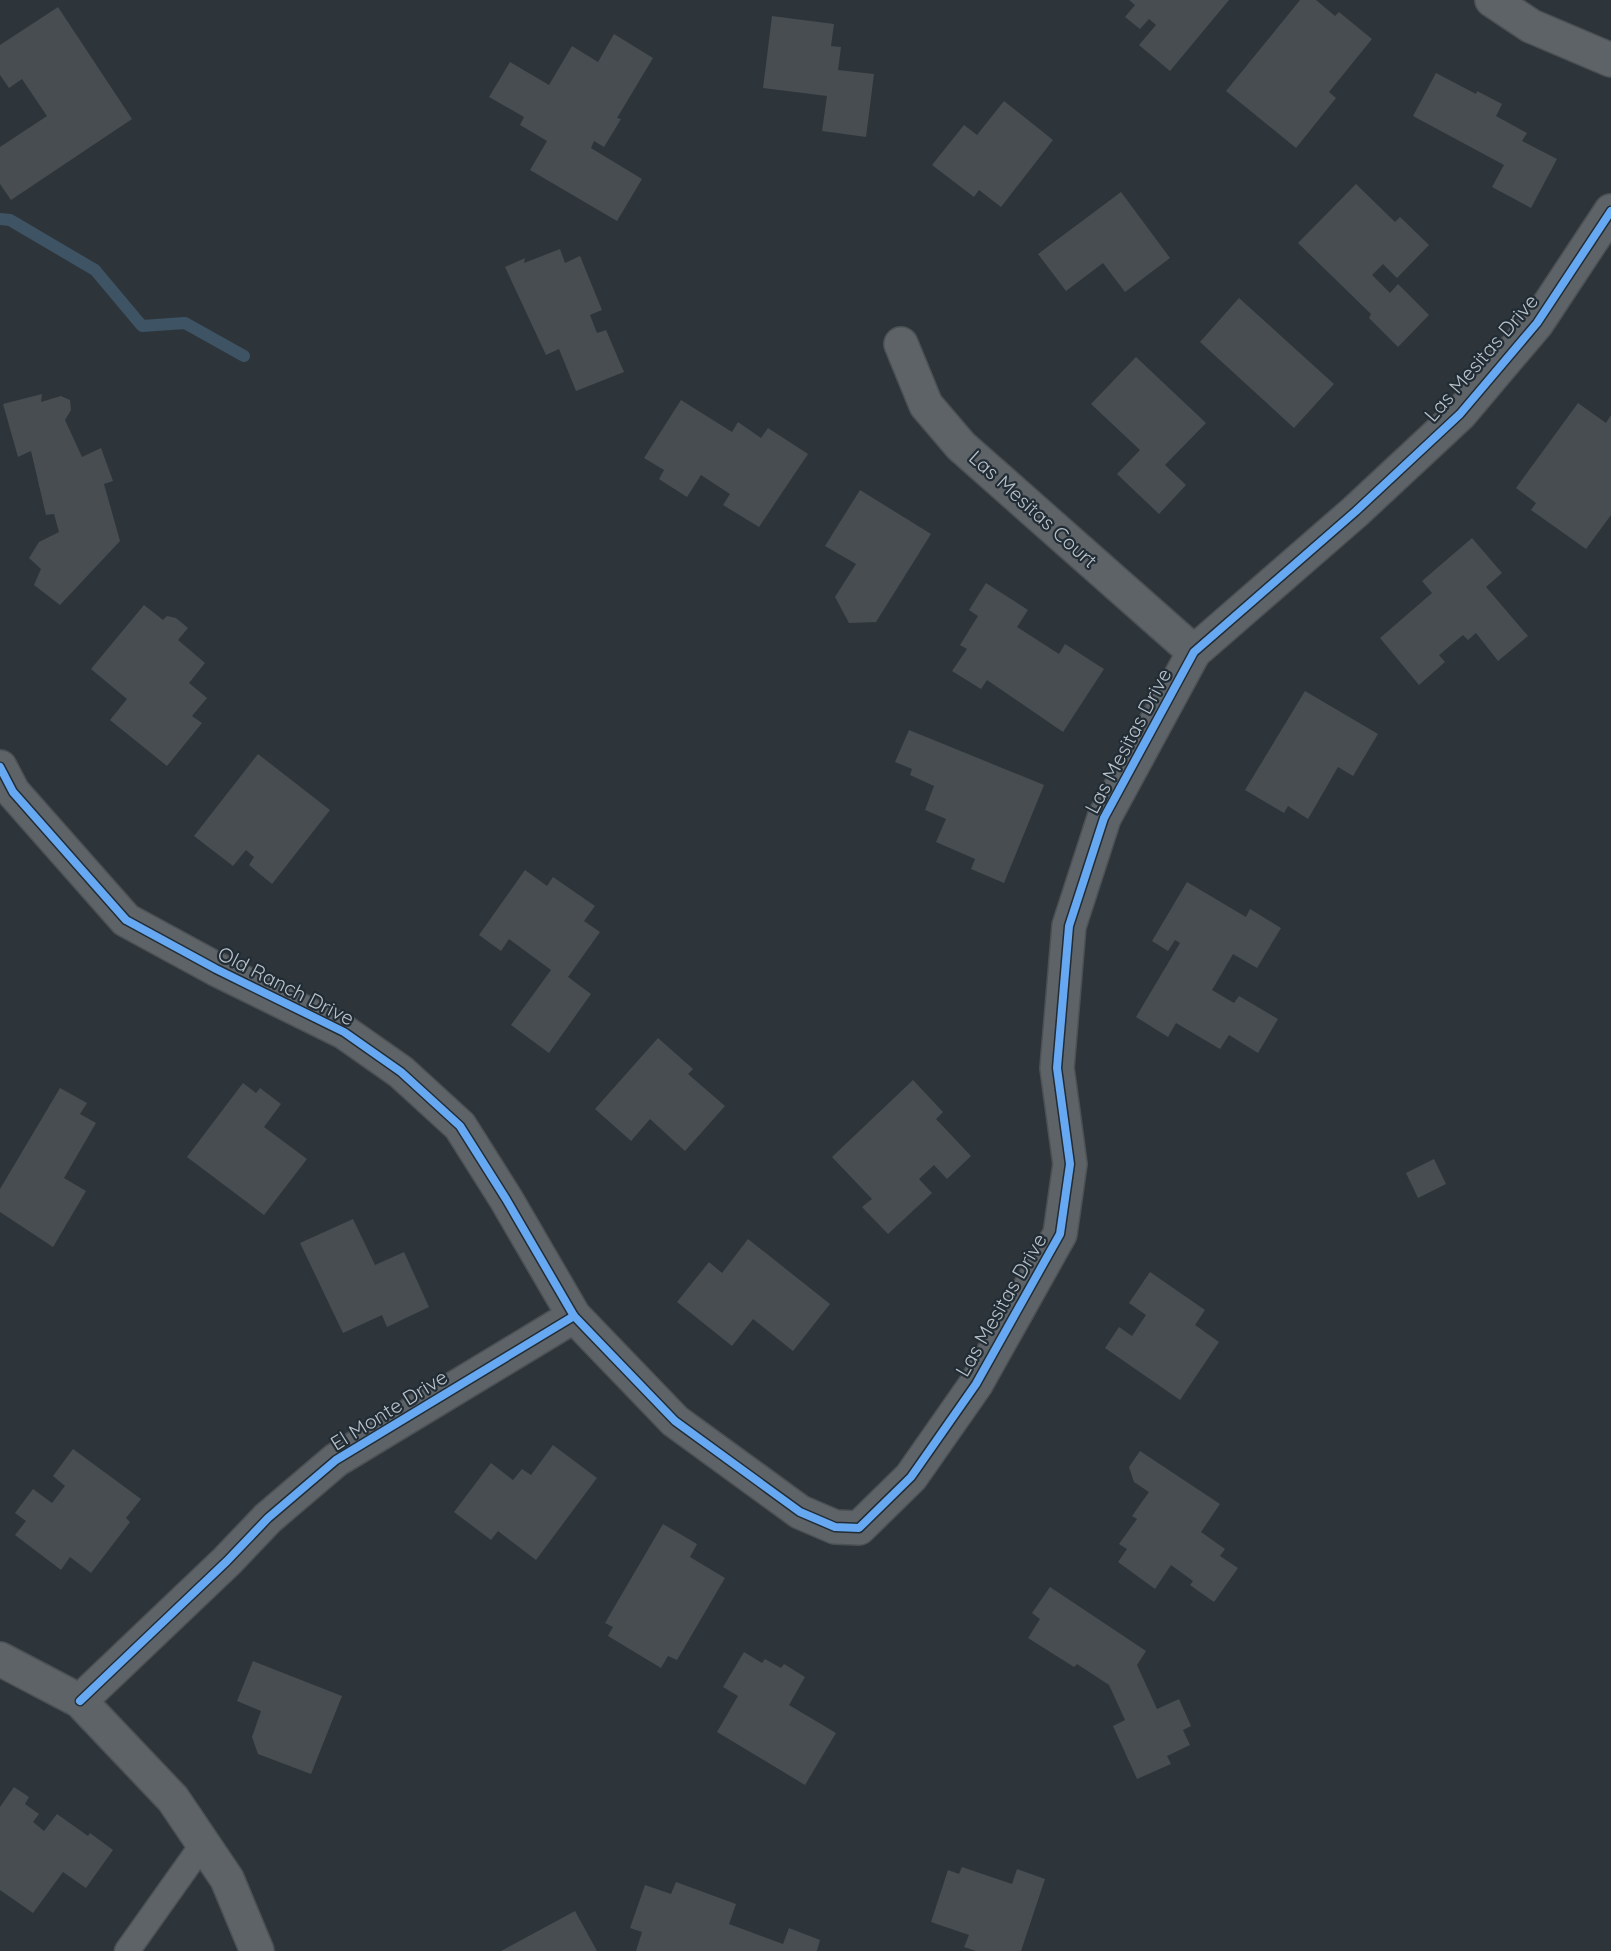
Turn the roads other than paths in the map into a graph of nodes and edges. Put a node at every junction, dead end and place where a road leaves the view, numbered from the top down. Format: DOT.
graph roads {
  1 [pos="1492,0"];
  2 [pos="1611,60"];
  3 [pos="1611,211"];
  4 [pos="901,344"];
  5 [pos="1194,652"];
  6 [pos="0,767"];
  7 [pos="574,1316"];
  8 [pos="0,1659"];
  9 [pos="80,1701"];
  10 [pos="203,1844"];
  11 [pos="127,1951"];
  12 [pos="257,1951"];
  1 -- 2 [label="street"];
  3 -- 5 [label="street, Las Mesitas Drive"];
  4 -- 5 [label="street, Las Mesitas Court"];
  5 -- 7 [label="street, Las Mesitas Drive"];
  6 -- 7 [label="street, Old Ranch Drive"];
  7 -- 9 [label="street, El Monte Drive"];
  8 -- 9 [label="street"];
  9 -- 10 [label="street"];
  10 -- 11 [label="lane"];
  10 -- 12 [label="street"];
}
